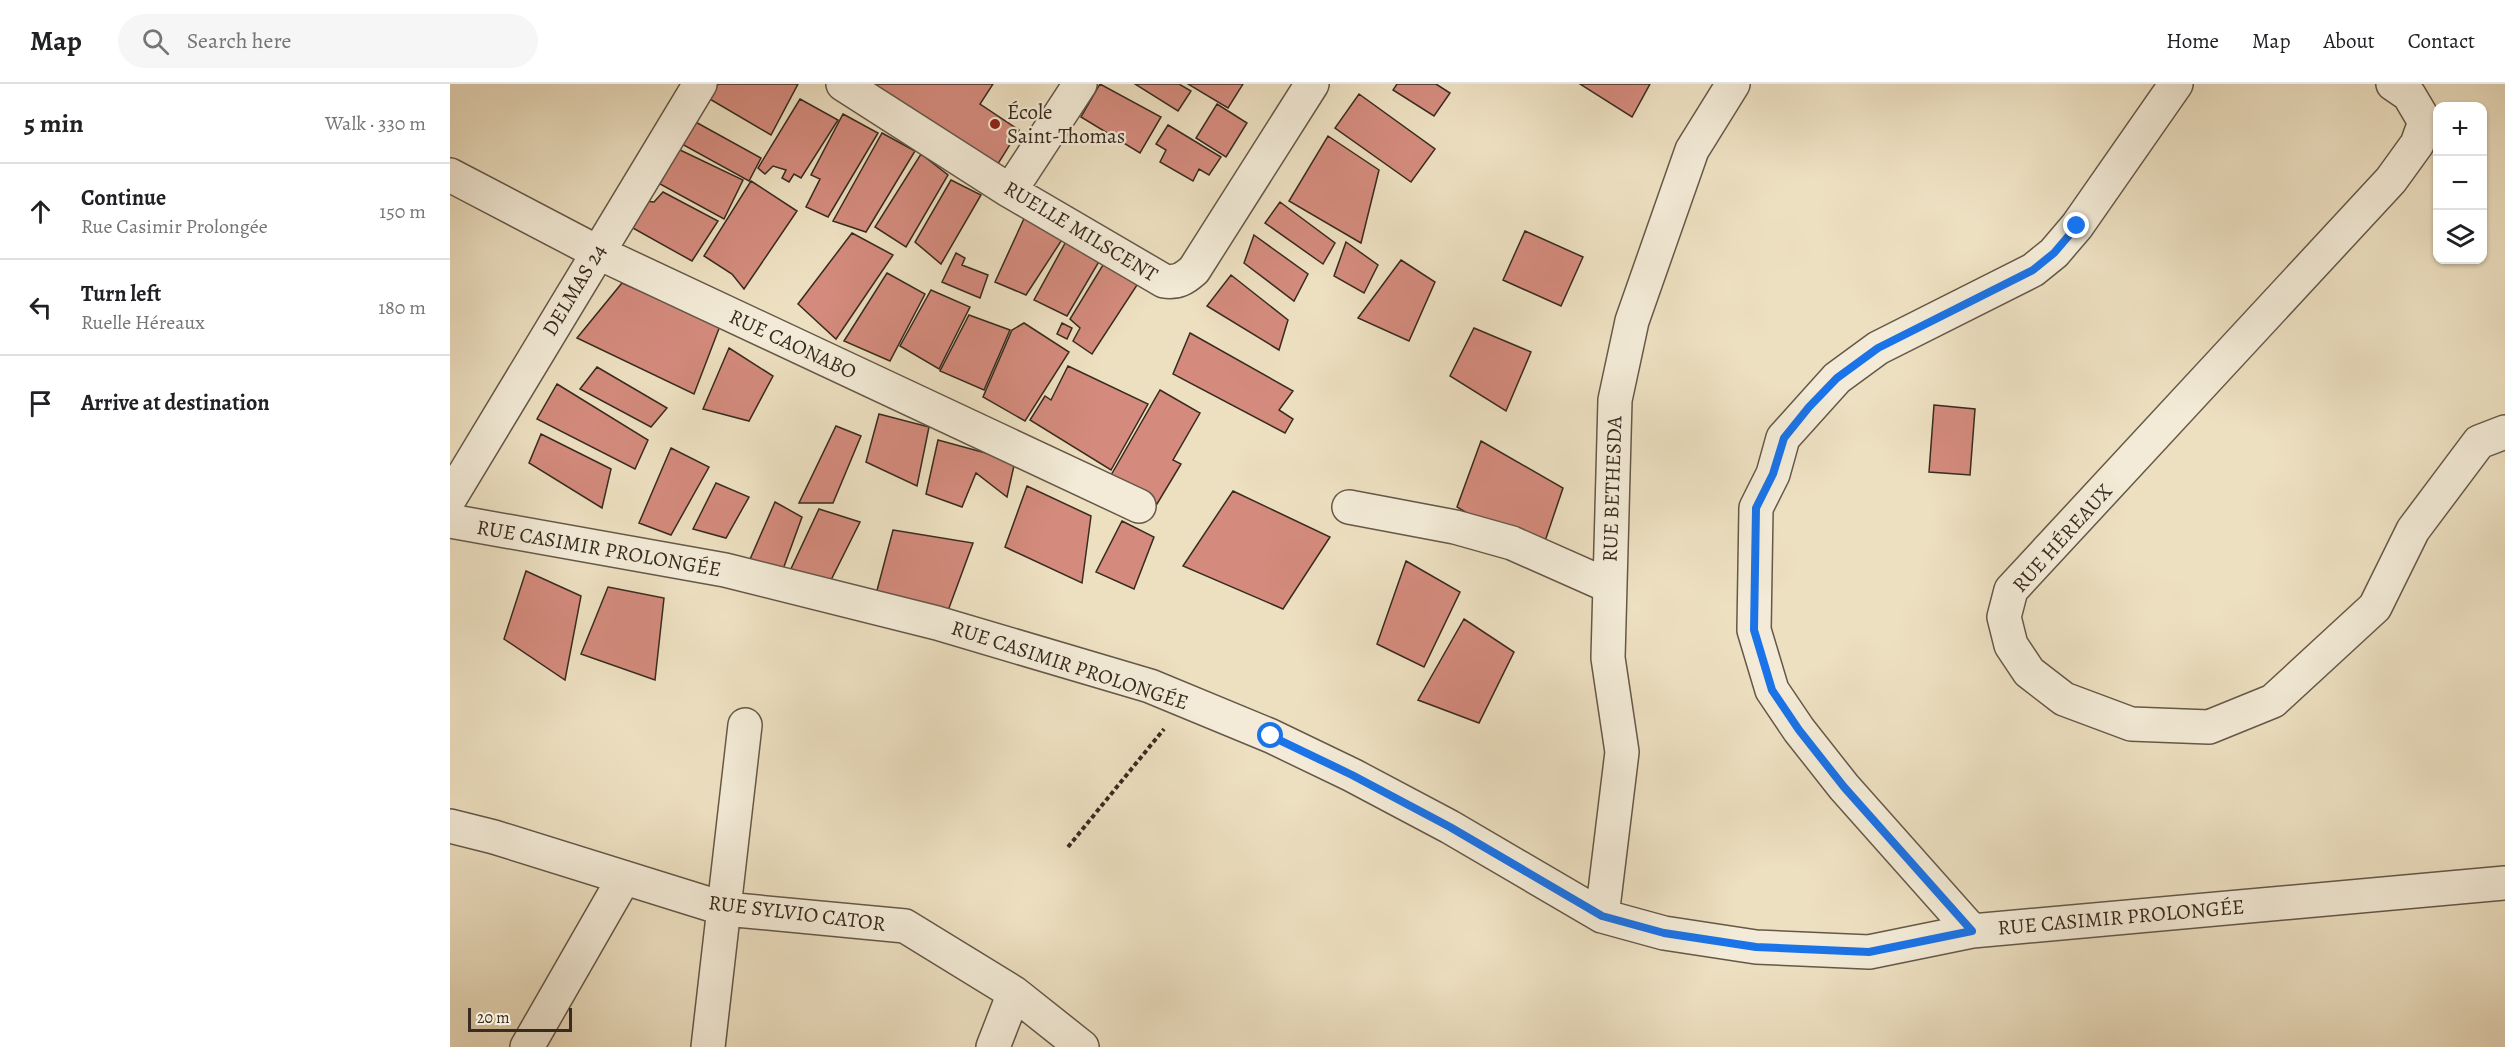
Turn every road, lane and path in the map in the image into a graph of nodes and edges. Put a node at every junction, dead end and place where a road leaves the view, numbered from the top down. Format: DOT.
graph roads {
  1 [pos="700,84"];
  2 [pos="843,84"];
  3 [pos="1080,84"];
  4 [pos="1312,84"];
  5 [pos="1733,84"];
  6 [pos="2175,84"];
  7 [pos="2393,84"];
  8 [pos="450,175"];
  9 [pos="1011,190"];
  10 [pos="597,252"];
  11 [pos="2505,432"];
  12 [pos="450,498"];
  13 [pos="1139,506"];
  14 [pos="1349,507"];
  15 [pos="450,521"];
  16 [pos="1609,586"];
  17 [pos="1187,701"];
  18 [pos="745,725"];
  19 [pos="453,830"];
  20 [pos="1068,847"];
  21 [pos="624,878"];
  22 [pos="2505,883"];
  23 [pos="725,909"];
  24 [pos="1602,916"];
  25 [pos="1972,931"];
  26 [pos="1014,993"];
  27 [pos="527,1047"];
  28 [pos="708,1047"];
  29 [pos="993,1047"];
  30 [pos="1082,1047"];
  1 -- 10 [label="street, DELMAS 24"];
  2 -- 9 [label="street, RUELLE MILSCENT"];
  3 -- 9 [label="street"];
  4 -- 9 [label="street, RUELLE MILSCENT"];
  5 -- 16 [label="street, RUE BETHESDA"];
  6 -- 25 [label="street"];
  7 -- 11 [label="street, RUE HÉREAUX"];
  8 -- 10 [label="street, RUE CAONABO"];
  10 -- 12 [label="street, DELMAS 24"];
  10 -- 13 [label="street, RUE CAONABO"];
  14 -- 16 [label="street"];
  15 -- 17 [label="street, RUE CASIMIR PROLONGÉE"];
  16 -- 24 [label="street, RUE BETHESDA"];
  17 -- 20 [label="path"];
  17 -- 24 [label="street, RUE CASIMIR PROLONGÉE"];
  18 -- 23 [label="street"];
  19 -- 21 [label="street, RUE SYLVIO CATOR"];
  21 -- 23 [label="street, RUE SYLVIO CATOR"];
  21 -- 27 [label="street"];
  22 -- 25 [label="street, RUE CASIMIR PROLONGÉE"];
  23 -- 26 [label="street, RUE SYLVIO CATOR"];
  23 -- 28 [label="street"];
  24 -- 25 [label="street, RUE CASIMIR PROLONGÉE"];
  26 -- 29 [label="street"];
  26 -- 30 [label="street, RUE SYLVIO CATOR"];
}
